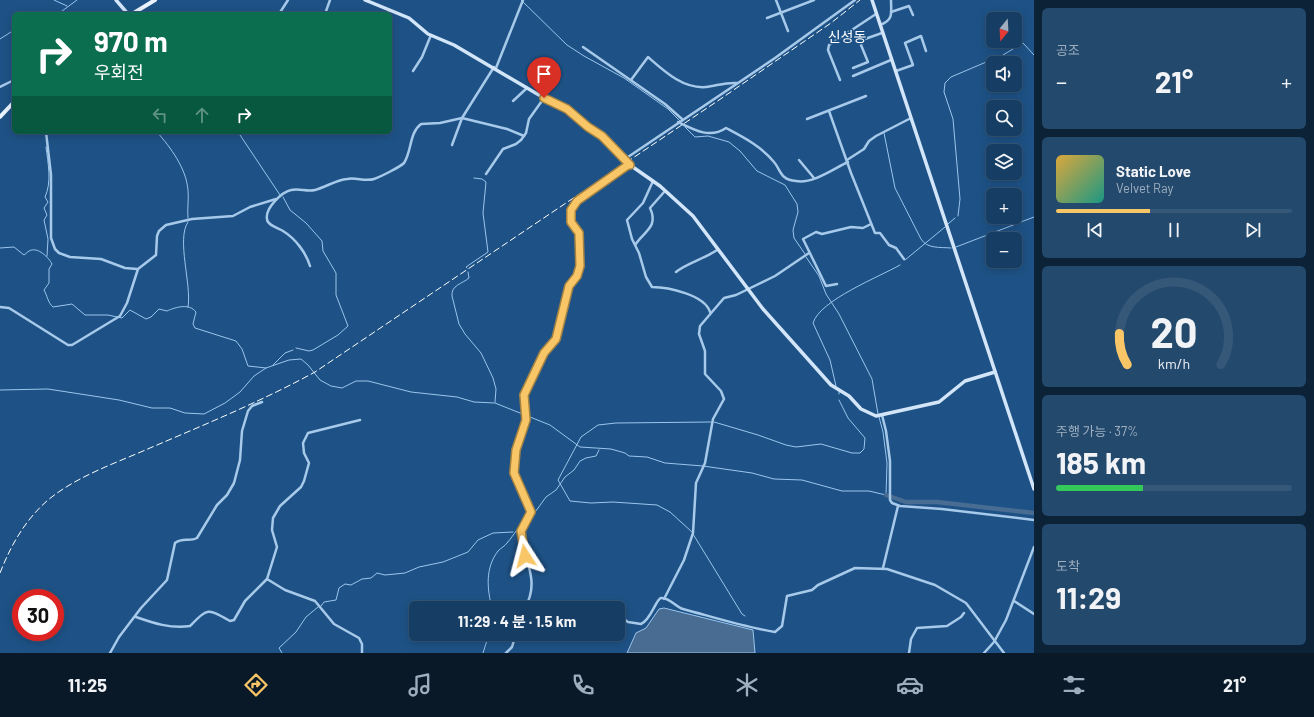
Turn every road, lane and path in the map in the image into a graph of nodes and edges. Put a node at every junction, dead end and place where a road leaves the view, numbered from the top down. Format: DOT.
graph roads {
  1 [pos="116,0"];
  2 [pos="155,0"];
  3 [pos="288,0"];
  4 [pos="330,0"];
  5 [pos="365,0"];
  6 [pos="776,0"];
  7 [pos="803,0"];
  8 [pos="814,0"];
  9 [pos="855,0"];
  10 [pos="872,0"];
  11 [pos="891,0"];
  12 [pos="522,1"];
  13 [pos="804,4"];
  14 [pos="390,10"];
  15 [pos="126,12"];
  16 [pos="135,12"];
  17 [pos="280,12"];
  18 [pos="326,12"];
  19 [pos="891,12"];
  20 [pos="781,13"];
  21 [pos="876,14"];
  22 [pos="913,15"];
  23 [pos="767,18"];
  24 [pos="880,25"];
  25 [pos="788,31"];
  26 [pos="882,33"];
  27 [pos="430,35"];
  28 [pos="583,47"];
  29 [pos="926,51"];
  30 [pos="891,60"];
  31 [pos="495,68"];
  32 [pos="852,68"];
  33 [pos="412,71"];
  34 [pos="895,72"];
  35 [pos="853,76"];
  36 [pos="631,80"];
  37 [pos="840,80"];
  38 [pos="12,81"];
  39 [pos="737,83"];
  40 [pos="0,87"];
  41 [pos="527,87"];
  42 [pos="866,96"];
  43 [pos="544,98"];
  44 [pos="512,101"];
  45 [pos="12,104"];
  46 [pos="829,111"];
  47 [pos="0,117"];
  48 [pos="462,118"];
  49 [pos="911,118"];
  50 [pos="682,119"];
  51 [pos="807,119"];
  52 [pos="678,122"];
  53 [pos="46,134"];
  54 [pos="524,136"];
  55 [pos="452,146"];
  56 [pos="625,159"];
  57 [pos="799,160"];
  58 [pos="848,161"];
  59 [pos="630,165"];
  60 [pos="486,174"];
  61 [pos="814,178"];
  62 [pos="653,181"];
  63 [pos="665,191"];
  64 [pos="278,199"];
  65 [pos="871,224"];
  66 [pos="635,246"];
  67 [pos="718,250"];
  68 [pos="809,253"];
  69 [pos="904,259"];
  70 [pos="310,266"];
  71 [pos="138,269"];
  72 [pos="676,272"];
  73 [pos="837,284"];
  74 [pos="748,289"];
  75 [pos="0,307"];
  76 [pos="710,312"];
  77 [pos="995,372"];
  78 [pos="262,402"];
  79 [pos="882,415"];
  80 [pos="360,420"];
  81 [pos="1034,489"];
  82 [pos="898,506"];
  83 [pos="1034,520"];
  84 [pos="1034,547"];
  85 [pos="883,568"];
  86 [pos="267,579"];
  87 [pos="664,599"];
  88 [pos="529,601"];
  89 [pos="1014,601"];
  90 [pos="964,613"];
  91 [pos="1034,614"];
  92 [pos="136,616"];
  93 [pos="625,620"];
  94 [pos="514,641"];
  95 [pos="994,642"];
  96 [pos="110,653"];
  97 [pos="362,653"];
  98 [pos="506,653"];
  99 [pos="909,653"];
  100 [pos="984,653"];
  101 [pos="1004,653"];
  1 -- 15 [label="street"];
  2 -- 16 [label="main road"];
  3 -- 17 [label="street"];
  4 -- 18 [label="street"];
  5 -- 14 [label="street"];
  6 -- 20 [label="street"];
  7 -- 13 [label="street"];
  8 -- 13 [label="street"];
  9 -- 39 [label="street"];
  10 -- 21 [label="street"];
  11 -- 19 [label="street"];
  12 -- 31 [label="street"];
  13 -- 20 [label="street"];
  14 -- 27 [label="street"];
  19 -- 22 [label="street"];
  19 -- 24 [label="street"];
  20 -- 23 [label="street"];
  20 -- 25 [label="street"];
  21 -- 24 [label="street"];
  21 -- 37 [label="street"];
  24 -- 26 [label="street"];
  26 -- 30 [label="street"];
  26 -- 32 [label="street"];
  27 -- 31 [label="street"];
  27 -- 33 [label="street"];
  28 -- 36 [label="street"];
  29 -- 34 [label="street"];
  30 -- 34 [label="street"];
  30 -- 35 [label="street"];
  31 -- 41 [label="street"];
  31 -- 48 [label="street"];
  34 -- 49 [label="street"];
  36 -- 39 [label="street"];
  36 -- 50 [label="street"];
  38 -- 40 [label="street"];
  39 -- 50 [label="street"];
  41 -- 43 [label="street"];
  41 -- 44 [label="street"];
  42 -- 46 [label="street"];
  43 -- 54 [label="street"];
  43 -- 56 [label="street"];
  45 -- 47 [label="main road"];
  46 -- 51 [label="street"];
  46 -- 58 [label="street"];
  48 -- 54 [label="street"];
  48 -- 55 [label="street"];
  48 -- 64 [label="street"];
  49 -- 58 [label="street"];
  49 -- 77 [label="street"];
  50 -- 52 [label="street"];
  52 -- 56 [label="street"];
  52 -- 61 [label="street"];
  53 -- 71 [label="street"];
  54 -- 60 [label="street"];
  56 -- 59 [label="street"];
  57 -- 61 [label="street"];
  58 -- 61 [label="street"];
  58 -- 65 [label="street"];
  59 -- 62 [label="street"];
  59 -- 88 [label="street"];
  62 -- 63 [label="street"];
  62 -- 66 [label="street"];
  63 -- 66 [label="street"];
  63 -- 67 [label="street"];
  64 -- 70 [label="street"];
  64 -- 71 [label="street"];
  65 -- 68 [label="street"];
  65 -- 69 [label="street"];
  66 -- 76 [label="street"];
  67 -- 72 [label="street"];
  67 -- 74 [label="street"];
  68 -- 73 [label="street"];
  68 -- 74 [label="street"];
  71 -- 75 [label="street"];
  74 -- 76 [label="street"];
  74 -- 79 [label="street"];
  76 -- 87 [label="street"];
  77 -- 79 [label="street"];
  77 -- 81 [label="street"];
  78 -- 92 [label="street"];
  79 -- 82 [label="street"];
  80 -- 86 [label="street"];
  82 -- 83 [label="street"];
  82 -- 85 [label="street"];
  84 -- 89 [label="street"];
  85 -- 87 [label="street"];
  85 -- 95 [label="street"];
  86 -- 92 [label="street"];
  86 -- 97 [label="street"];
  87 -- 93 [label="street"];
  89 -- 91 [label="street"];
  89 -- 95 [label="street"];
  90 -- 99 [label="street"];
  92 -- 96 [label="street"];
  94 -- 98 [label="street"];
  95 -- 100 [label="street"];
  95 -- 101 [label="street"];
}
